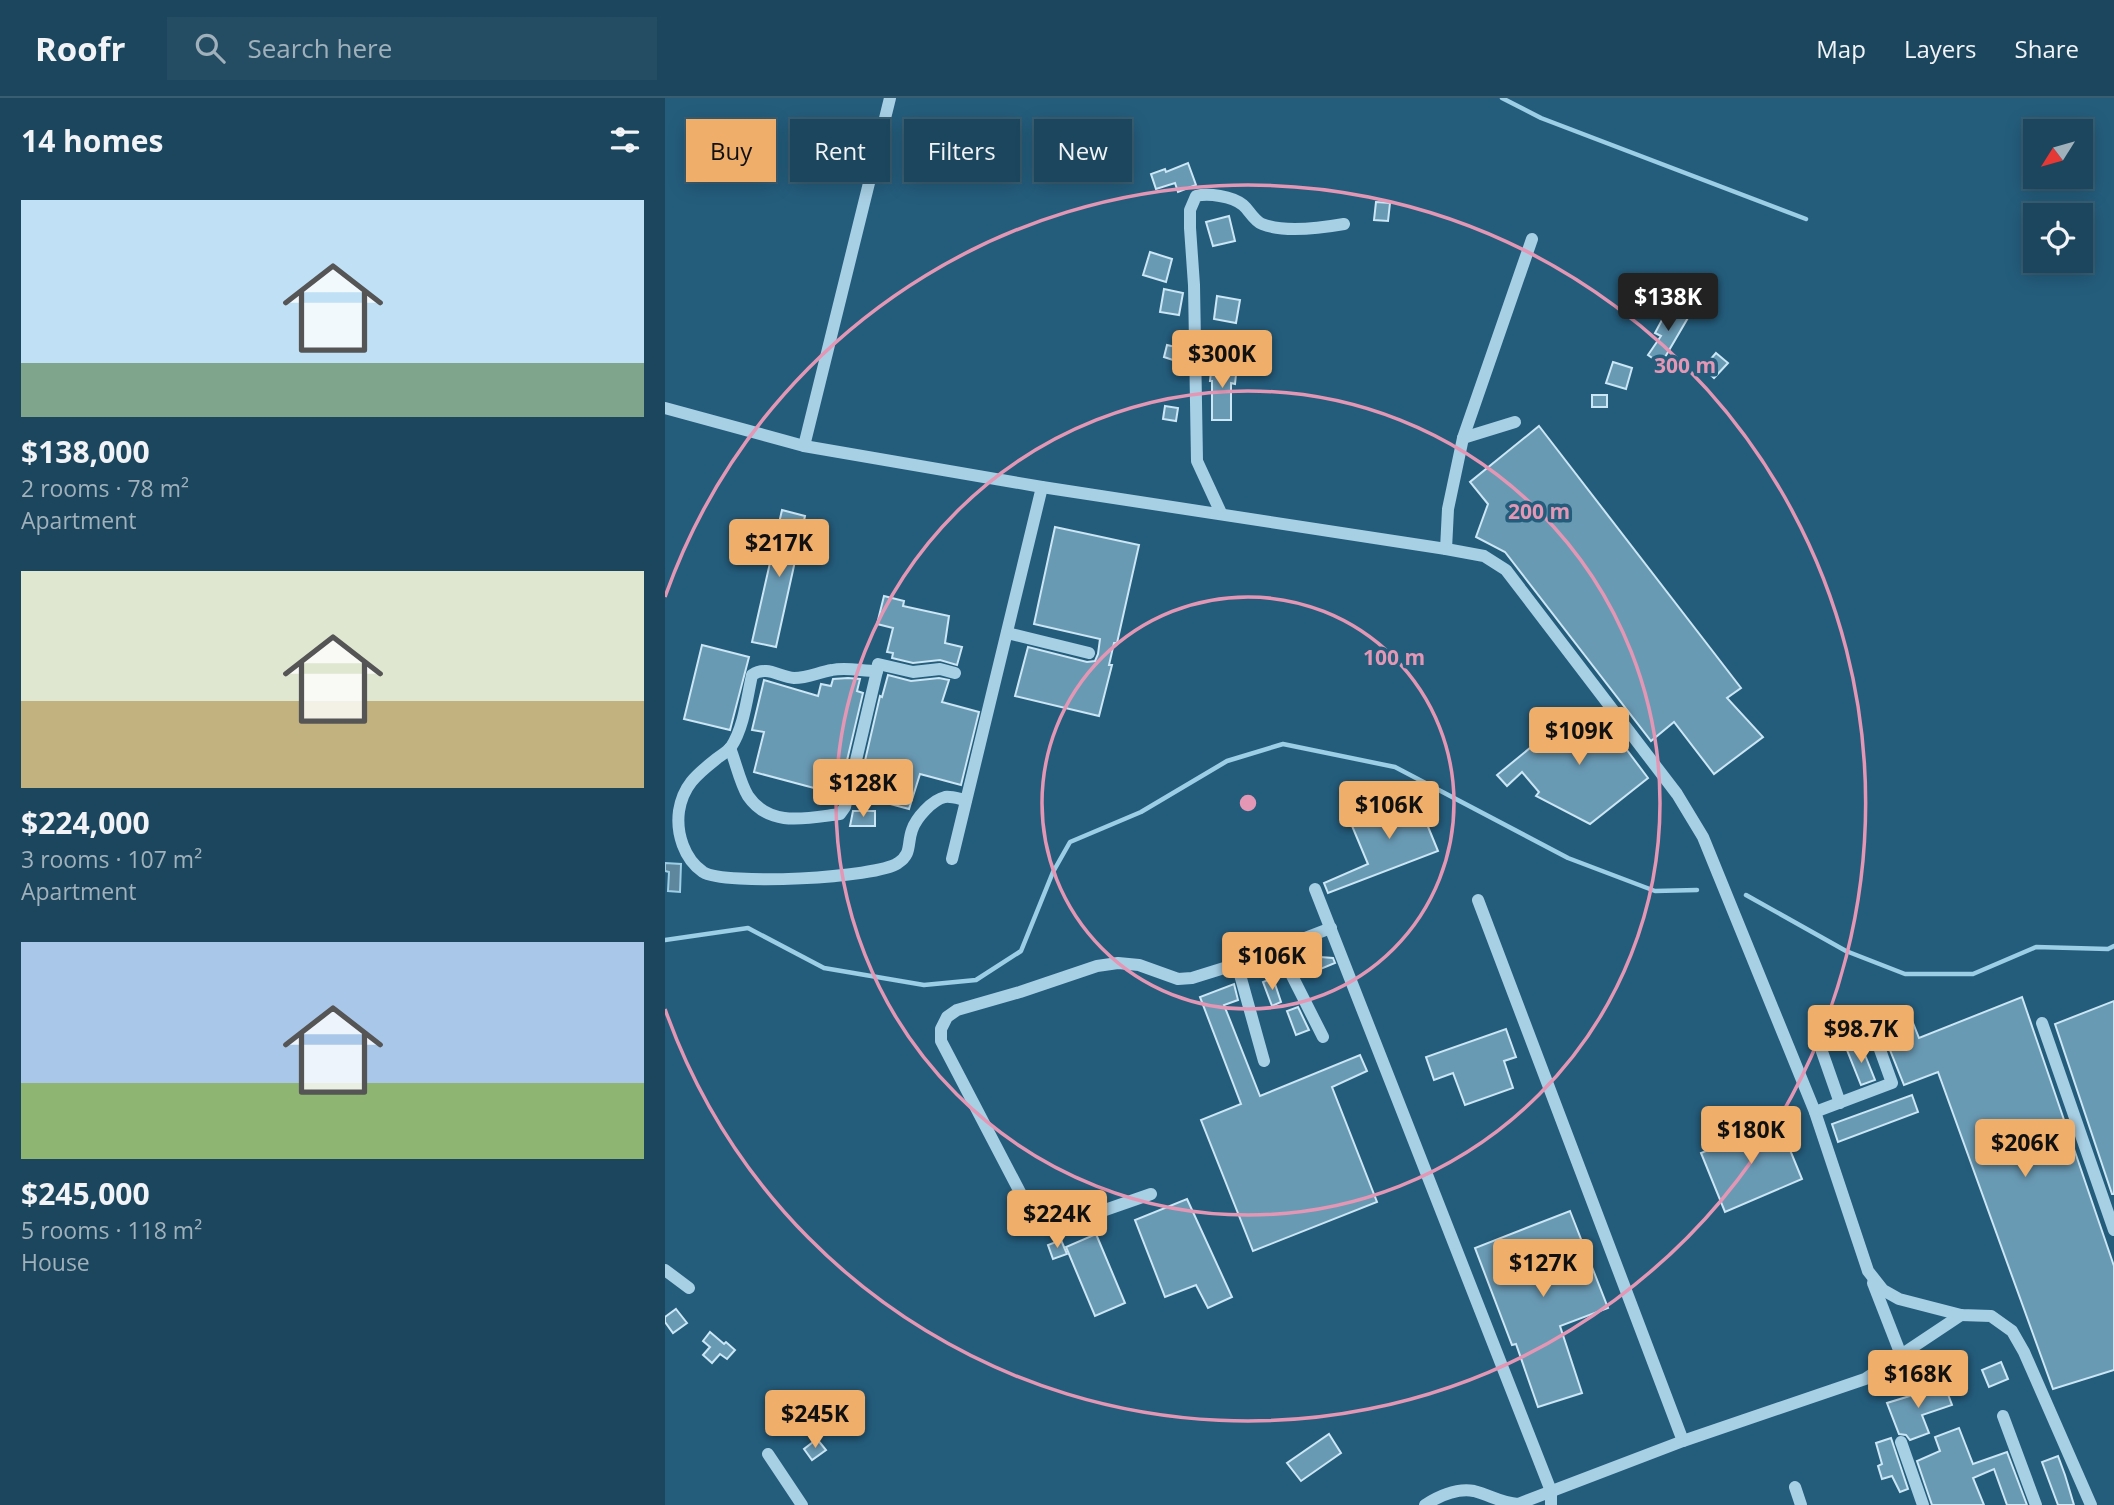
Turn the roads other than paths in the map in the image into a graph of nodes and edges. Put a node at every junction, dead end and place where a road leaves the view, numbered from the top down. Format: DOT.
graph roads {
  1 [pos="890,98"];
  2 [pos="1344,224"];
  3 [pos="1532,239"];
  4 [pos="665,408"];
  5 [pos="1515,422"];
  6 [pos="1463,438"];
  7 [pos="804,446"];
  8 [pos="1042,487"];
  9 [pos="1221,513"];
  10 [pos="1446,549"];
  11 [pos="1007,633"];
  12 [pos="1089,653"];
  13 [pos="877,671"];
  14 [pos="955,673"];
  15 [pos="730,748"];
  16 [pos="966,800"];
  17 [pos="952,859"];
  18 [pos="1315,889"];
  19 [pos="1478,900"];
  20 [pos="1331,928"];
  21 [pos="1278,948"];
  22 [pos="1237,964"];
  23 [pos="2042,1023"];
  24 [pos="1323,1037"];
  25 [pos="1264,1061"];
  26 [pos="1840,1103"];
  27 [pos="1815,1112"];
  28 [pos="1150,1194"];
  29 [pos="2114,1230"];
  30 [pos="665,1270"];
  31 [pos="1868,1271"];
  32 [pos="689,1289"];
  33 [pos="1961,1315"];
  34 [pos="1901,1355"];
  35 [pos="2003,1416"];
  36 [pos="1683,1441"];
  37 [pos="1901,1442"];
  38 [pos="768,1454"];
  39 [pos="1795,1487"];
  40 [pos="1551,1491"];
  41 [pos="801,1505"];
  42 [pos="1425,1505"];
  43 [pos="1518,1505"];
  44 [pos="1551,1505"];
  45 [pos="1801,1505"];
  46 [pos="1923,1505"];
  47 [pos="2036,1505"];
  48 [pos="2091,1505"];
  1 -- 7 [label="street"];
  2 -- 9 [label="street"];
  3 -- 6 [label="street"];
  4 -- 7 [label="street"];
  5 -- 6 [label="street"];
  6 -- 10 [label="street"];
  7 -- 8 [label="street"];
  8 -- 9 [label="street"];
  8 -- 11 [label="street"];
  9 -- 10 [label="street"];
  10 -- 27 [label="street"];
  11 -- 12 [label="street"];
  11 -- 16 [label="street"];
  13 -- 14 [label="street"];
  13 -- 15 [label="street"];
  13 -- 15 [label="street"];
  15 -- 16 [label="street"];
  16 -- 17 [label="street"];
  18 -- 20 [label="street"];
  19 -- 36 [label="street"];
  20 -- 21 [label="street"];
  20 -- 40 [label="street"];
  21 -- 22 [label="street"];
  21 -- 24 [label="street"];
  22 -- 25 [label="street"];
  22 -- 28 [label="street"];
  23 -- 29 [label="street"];
  26 -- 26 [label="street"];
  26 -- 27 [label="street"];
  27 -- 31 [label="street"];
  30 -- 32 [label="street"];
  31 -- 33 [label="street"];
  31 -- 34 [label="street"];
  33 -- 34 [label="street"];
  33 -- 48 [label="street"];
  34 -- 36 [label="street"];
  35 -- 47 [label="street"];
  36 -- 40 [label="street"];
  37 -- 46 [label="street"];
  38 -- 41 [label="street"];
  39 -- 45 [label="street"];
  40 -- 43 [label="street"];
  40 -- 44 [label="street"];
  42 -- 43 [label="street"];
}
